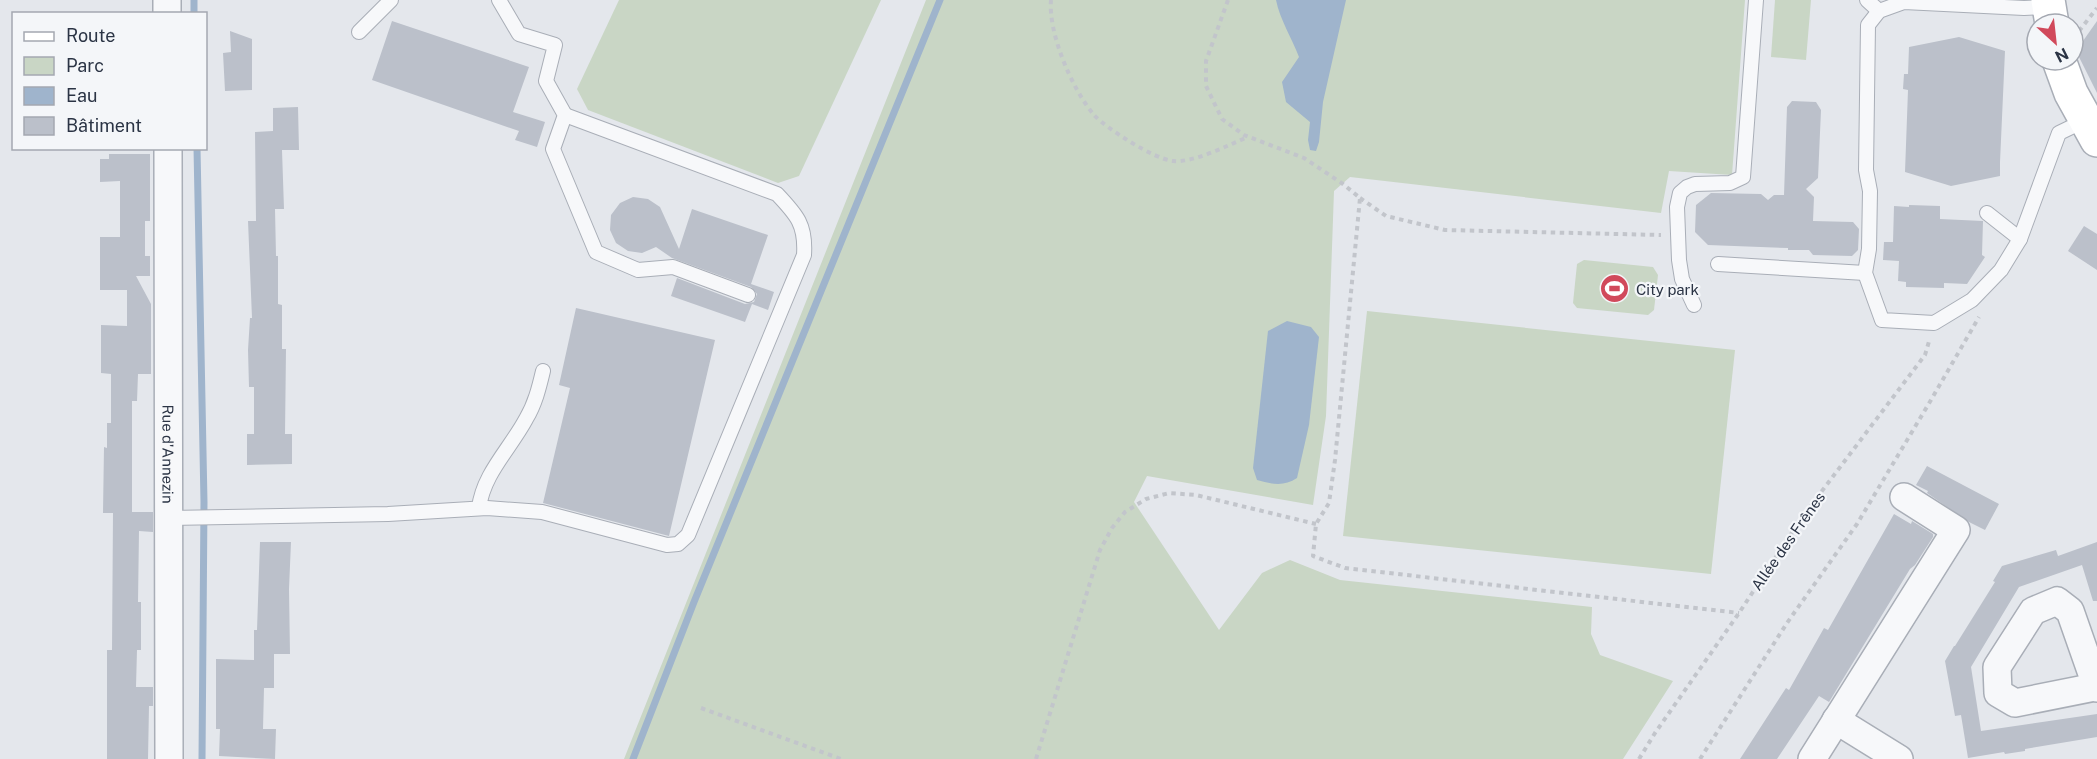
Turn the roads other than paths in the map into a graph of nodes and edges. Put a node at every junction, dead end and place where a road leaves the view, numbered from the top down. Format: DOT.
graph roads {
  1 [pos="391,0"];
  2 [pos="499,0"];
  3 [pos="1756,0"];
  4 [pos="1867,0"];
  5 [pos="2050,10"];
  6 [pos="1879,11"];
  7 [pos="359,33"];
  8 [pos="2062,72"];
  9 [pos="565,115"];
  10 [pos="2091,130"];
  11 [pos="168,150"];
  12 [pos="1987,213"];
  13 [pos="2020,239"];
  14 [pos="1718,264"];
  15 [pos="1865,273"];
  16 [pos="748,295"];
  17 [pos="1694,304"];
  18 [pos="543,371"];
  19 [pos="1904,497"];
  20 [pos="479,508"];
  21 [pos="179,518"];
  22 [pos="1836,720"];
  23 [pos="169,759"];
  24 [pos="1812,759"];
  25 [pos="1899,759"];
  1 -- 7 [label="lane"];
  2 -- 9 [label="lane"];
  3 -- 17 [label="lane"];
  4 -- 6 [label="lane"];
  5 -- 6 [label="lane"];
  6 -- 15 [label="lane"];
  8 -- 10 [label="street"];
  9 -- 16 [label="lane"];
  9 -- 20 [label="lane"];
  10 -- 13 [label="lane"];
  11 -- 21 [label="street, Rue d'Annezin"];
  12 -- 13 [label="lane"];
  13 -- 15 [label="lane"];
  14 -- 15 [label="lane"];
  18 -- 20 [label="lane"];
  19 -- 22 [label="street"];
  20 -- 21 [label="lane"];
  21 -- 23 [label="street, Rue d'Annezin"];
  22 -- 24 [label="street"];
  22 -- 25 [label="street"];
}
